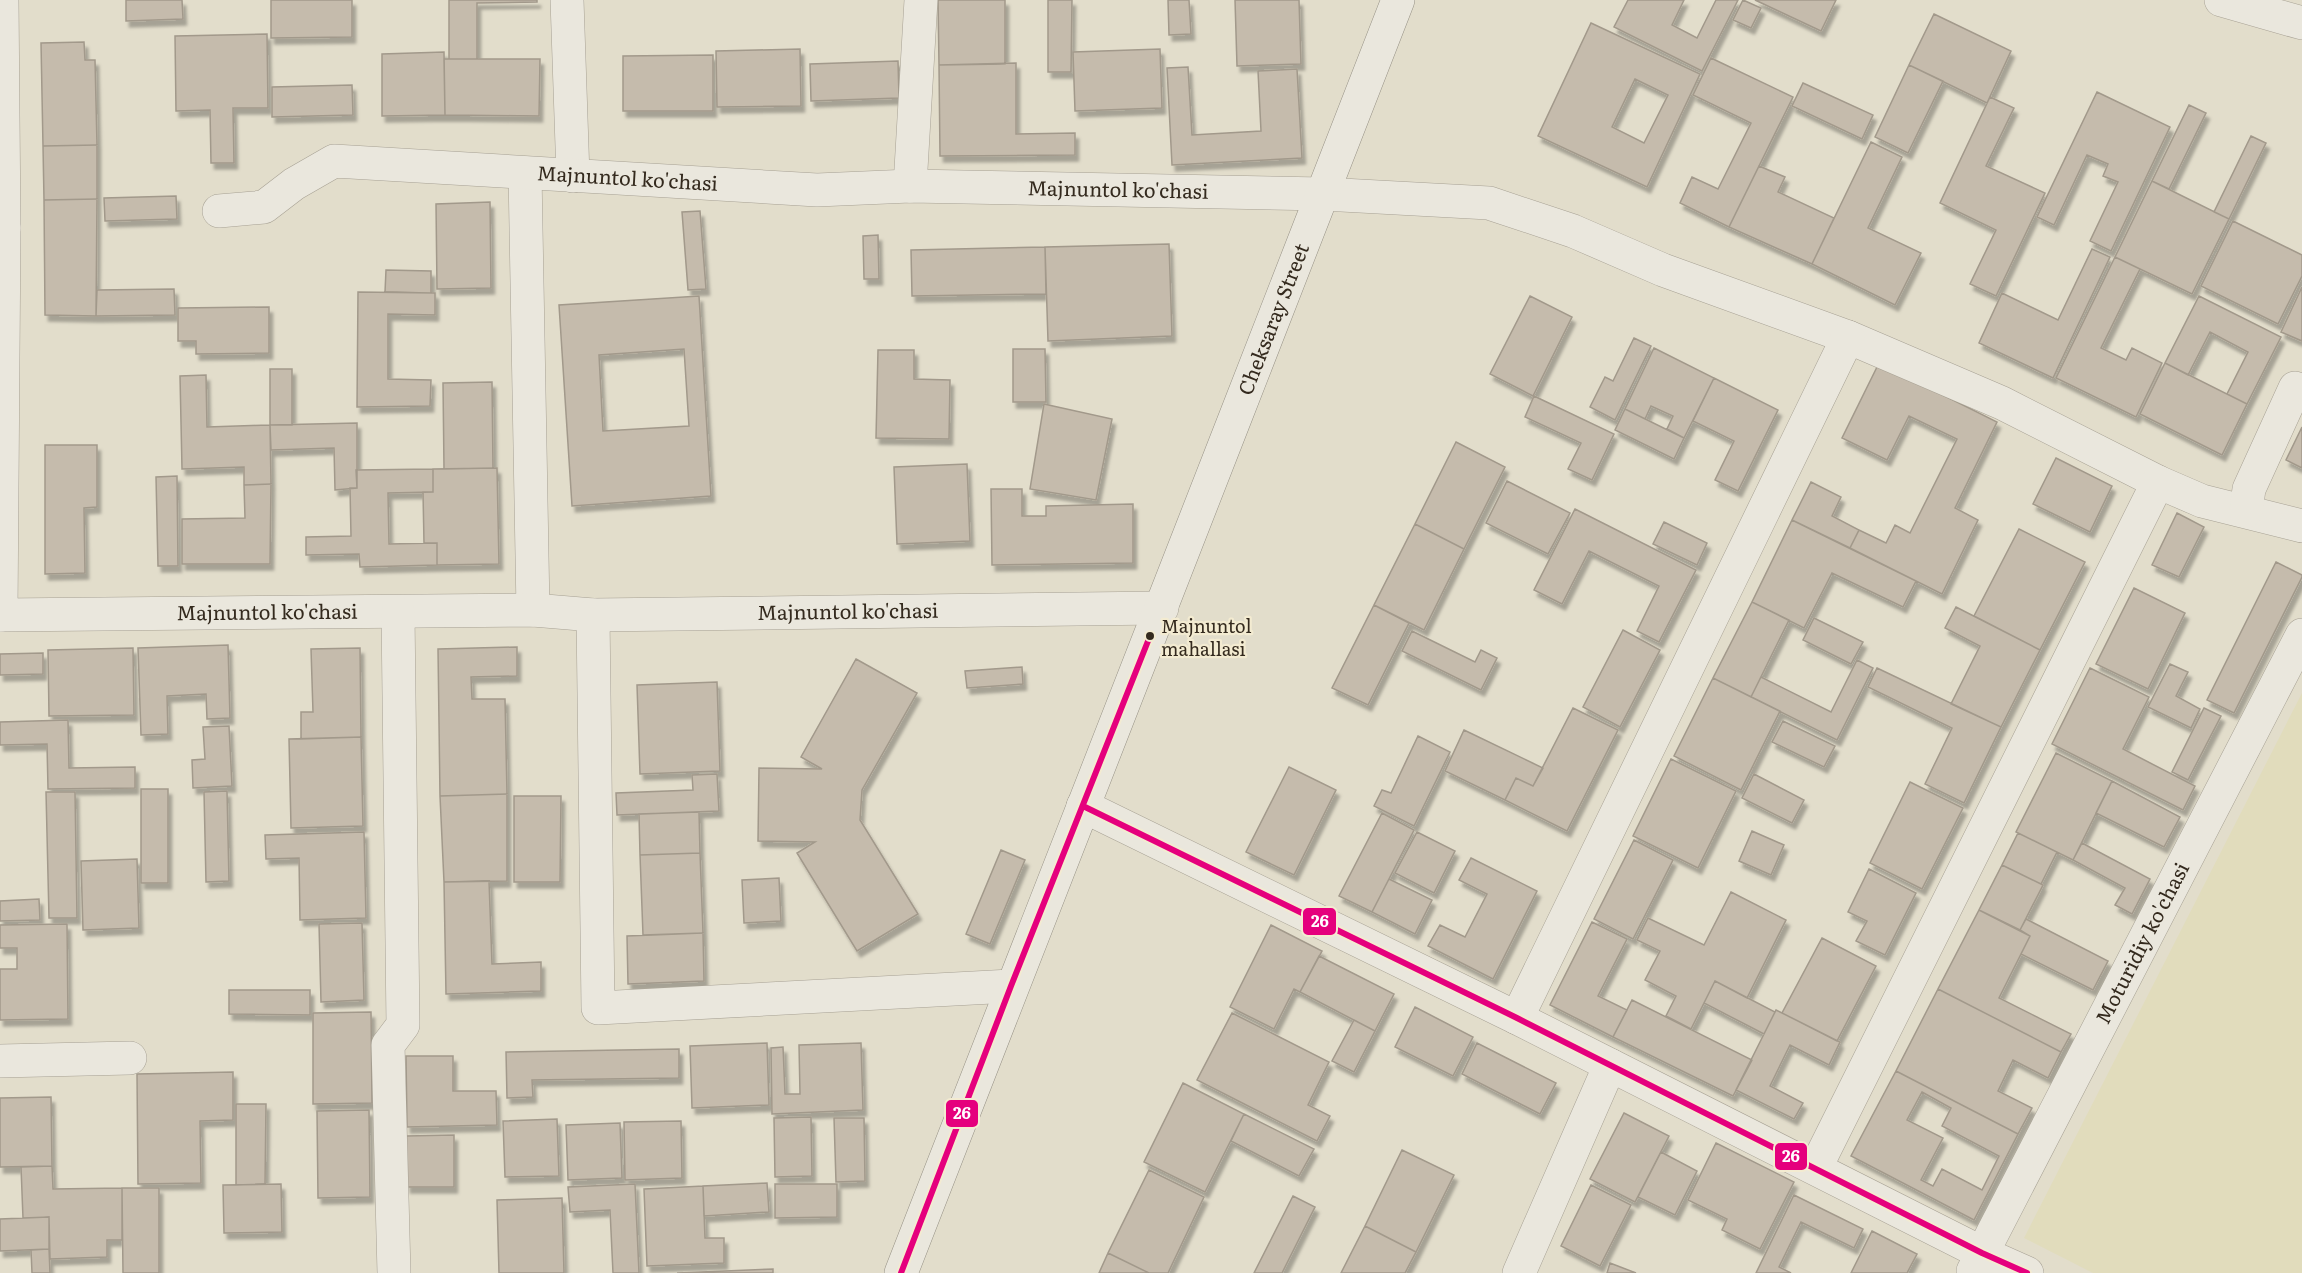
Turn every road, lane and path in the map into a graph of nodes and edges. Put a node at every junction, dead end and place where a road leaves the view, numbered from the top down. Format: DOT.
graph roads {
  1 [pos="2,0"];
  2 [pos="567,0"];
  3 [pos="921,0"];
  4 [pos="1398,0"];
  5 [pos="2221,0"];
  6 [pos="2302,23"];
  7 [pos="525,172"];
  8 [pos="573,176"];
  9 [pos="910,186"];
  10 [pos="1323,194"];
  11 [pos="219,211"];
  12 [pos="2,228"];
  13 [pos="1848,337"];
  14 [pos="2295,388"];
  15 [pos="2158,482"];
  16 [pos="2246,511"];
  17 [pos="2302,526"];
  18 [pos="1162,608"];
  19 [pos="533,610"];
  20 [pos="398,613"];
  21 [pos="0,615"];
  22 [pos="593,615"];
  23 [pos="2302,635"];
  24 [pos="1083,806"];
  25 [pos="1011,986"];
  26 [pos="1517,1018"];
  27 [pos="130,1058"];
  28 [pos="0,1061"];
  29 [pos="1610,1065"];
  30 [pos="1816,1167"];
  31 [pos="1977,1263"];
  32 [pos="394,1273"];
  33 [pos="901,1273"];
  34 [pos="1519,1273"];
  35 [pos="2027,1273"];
  1 -- 12 [label="street, Majnuntol ko'chasi"];
  2 -- 8 [label="street"];
  3 -- 9 [label="street"];
  4 -- 10 [label="street, Cheksaray Street"];
  5 -- 6 [label="street"];
  7 -- 8 [label="street, Majnuntol ko'chasi"];
  7 -- 11 [label="street, Majnuntol ko'chasi"];
  7 -- 19 [label="street, Majnuntol ko'chasi"];
  8 -- 9 [label="street, Majnuntol ko'chasi"];
  9 -- 10 [label="street, Majnuntol ko'chasi"];
  10 -- 13 [label="street, Majnuntol ko'chasi"];
  10 -- 18 [label="street, Cheksaray Street"];
  12 -- 21 [label="street, Majnuntol ko'chasi"];
  13 -- 15 [label="street, Majnuntol ko'chasi"];
  13 -- 26 [label="street"];
  14 -- 16 [label="street"];
  15 -- 16 [label="street, Majnuntol ko'chasi"];
  15 -- 30 [label="street"];
  16 -- 17 [label="street, Majnuntol ko'chasi"];
  18 -- 22 [label="street, Majnuntol ko'chasi"];
  18 -- 24 [label="street, Cheksaray Street"];
  19 -- 20 [label="street, Majnuntol ko'chasi"];
  19 -- 22 [label="street, Majnuntol ko'chasi"];
  20 -- 21 [label="street, Majnuntol ko'chasi"];
  20 -- 32 [label="street"];
  22 -- 25 [label="street"];
  23 -- 31 [label="street, Moturidiy ko'chasi"];
  24 -- 25 [label="street, Cheksaray Street"];
  24 -- 26 [label="street"];
  25 -- 33 [label="street, Cheksaray Street"];
  26 -- 29 [label="street"];
  27 -- 28 [label="street"];
  29 -- 30 [label="street"];
  29 -- 34 [label="street"];
  30 -- 31 [label="street"];
  31 -- 35 [label="street"];
}
